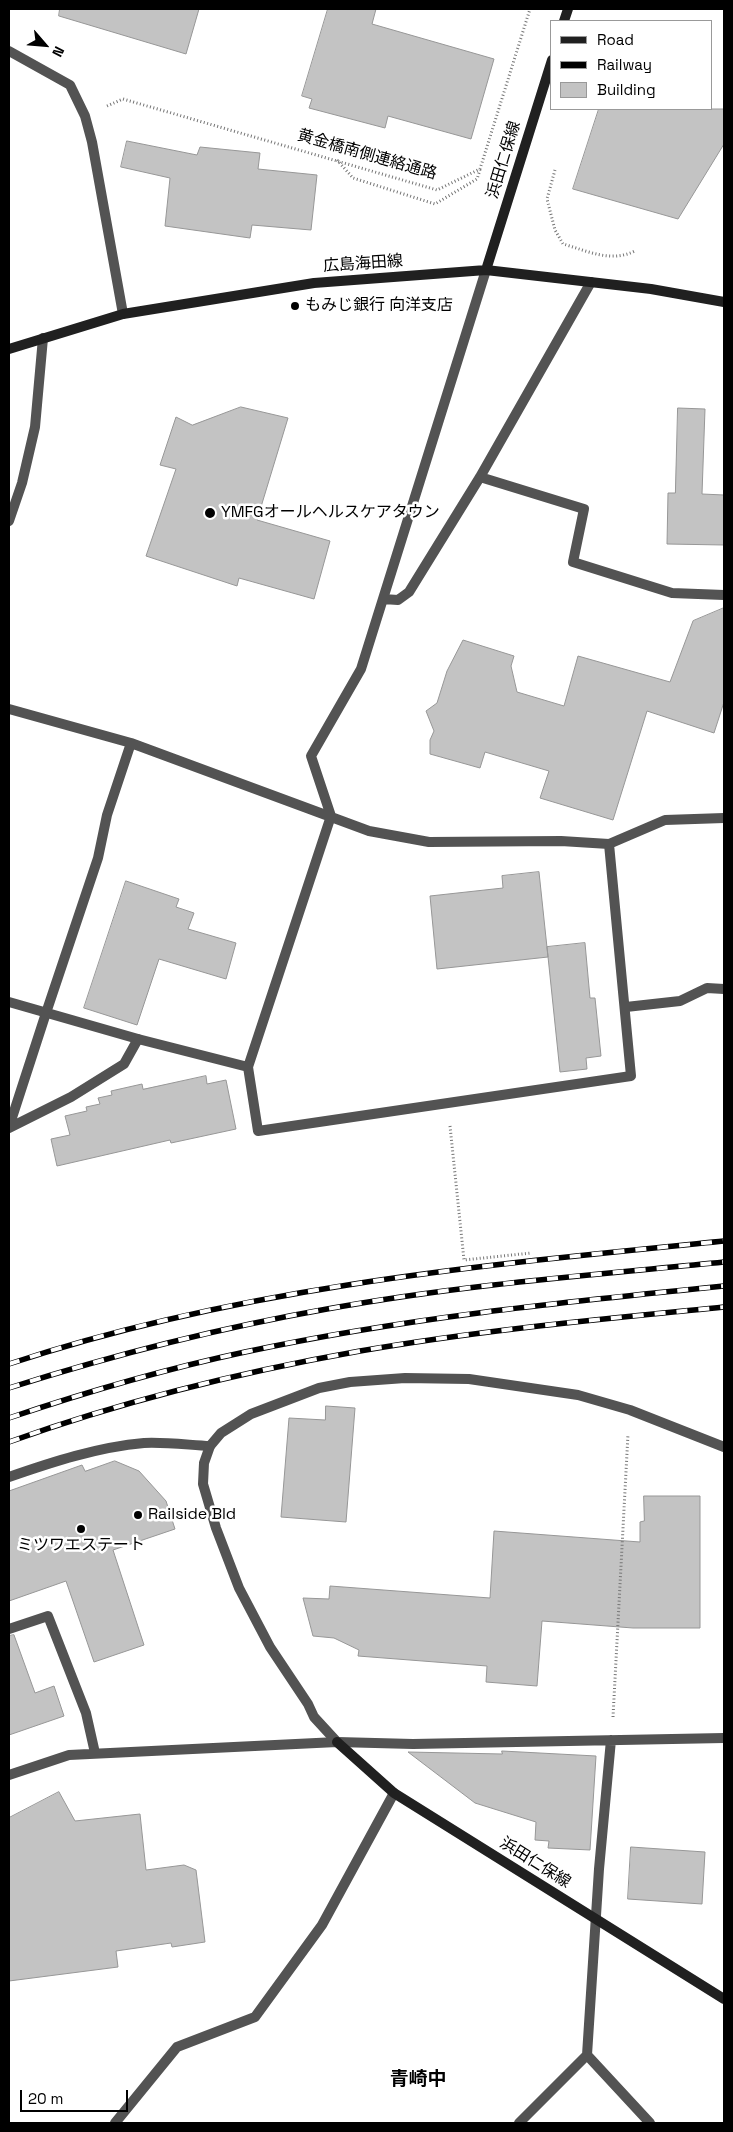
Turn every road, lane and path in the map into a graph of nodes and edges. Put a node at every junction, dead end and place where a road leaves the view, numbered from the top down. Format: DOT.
graph roads {
  1 [pos="530,9"];
  2 [pos="9,51"];
  3 [pos="550,66"];
  4 [pos="85,116"];
  5 [pos="337,160"];
  6 [pos="480,169"];
  7 [pos="555,170"];
  8 [pos="557,241"];
  9 [pos="564,244"];
  10 [pos="635,251"];
  11 [pos="486,270"];
  12 [pos="591,282"];
  13 [pos="724,302"];
  14 [pos="122,314"];
  15 [pos="43,338"];
  16 [pos="9,349"];
  17 [pos="480,477"];
  18 [pos="9,521"];
  19 [pos="724,595"];
  20 [pos="383,599"];
  21 [pos="9,710"];
  22 [pos="131,743"];
  23 [pos="331,816"];
  24 [pos="724,818"];
  25 [pos="609,844"];
  26 [pos="724,989"];
  27 [pos="9,1002"];
  28 [pos="626,1007"];
  29 [pos="46,1013"];
  30 [pos="138,1039"];
  31 [pos="248,1067"];
  32 [pos="450,1123"];
  33 [pos="9,1128"];
  34 [pos="531,1252"];
  35 [pos="630,1410"];
  36 [pos="210,1446"];
  37 [pos="724,1447"];
  38 [pos="9,1477"];
  39 [pos="9,1629"];
  40 [pos="724,1738"];
  41 [pos="611,1740"];
  42 [pos="337,1742"];
  43 [pos="95,1753"];
  44 [pos="9,1775"];
  45 [pos="394,1793"];
  46 [pos="596,1919"];
  47 [pos="724,1999"];
  48 [pos="587,2055"];
  49 [pos="115,2123"];
  50 [pos="519,2123"];
  51 [pos="650,2123"];
  1 -- 6 [label="path"];
  2 -- 4 [label="street"];
  3 -- 11 [label="main road, 浜田仁保線"];
  4 -- 5 [label="path, 黄金橋南側連絡通路"];
  4 -- 14 [label="street"];
  5 -- 6 [label="path, 黄金橋南側連絡通路"];
  5 -- 6 [label="path"];
  7 -- 9 [label="path"];
  8 -- 9 [label="path"];
  9 -- 10 [label="path"];
  11 -- 12 [label="main road, 広島海田線"];
  11 -- 14 [label="main road, 広島海田線"];
  11 -- 20 [label="street"];
  12 -- 13 [label="main road, 広島海田線"];
  12 -- 17 [label="street"];
  14 -- 15 [label="main road, 広島海田線"];
  15 -- 16 [label="main road, 広島海田線"];
  15 -- 18 [label="street"];
  17 -- 19 [label="street"];
  17 -- 20 [label="street"];
  20 -- 23 [label="street"];
  21 -- 22 [label="street"];
  22 -- 23 [label="street"];
  22 -- 29 [label="street"];
  23 -- 25 [label="street"];
  23 -- 31 [label="street"];
  24 -- 25 [label="street"];
  25 -- 28 [label="street"];
  26 -- 28 [label="street"];
  27 -- 29 [label="street"];
  28 -- 31 [label="street"];
  29 -- 30 [label="street"];
  29 -- 33 [label="street"];
  30 -- 31 [label="street"];
  30 -- 33 [label="street"];
  32 -- 34 [label="path"];
  35 -- 36 [label="street"];
  35 -- 37 [label="street"];
  35 -- 41 [label="path"];
  36 -- 38 [label="street"];
  36 -- 42 [label="street"];
  39 -- 43 [label="street"];
  40 -- 41 [label="street"];
  41 -- 42 [label="street"];
  41 -- 46 [label="street"];
  42 -- 43 [label="street"];
  42 -- 45 [label="main road, 浜田仁保線"];
  43 -- 44 [label="street"];
  45 -- 46 [label="main road, 浜田仁保線"];
  45 -- 49 [label="street"];
  46 -- 47 [label="main road, 浜田仁保線"];
  46 -- 48 [label="street"];
  48 -- 50 [label="street"];
  48 -- 51 [label="street"];
}
